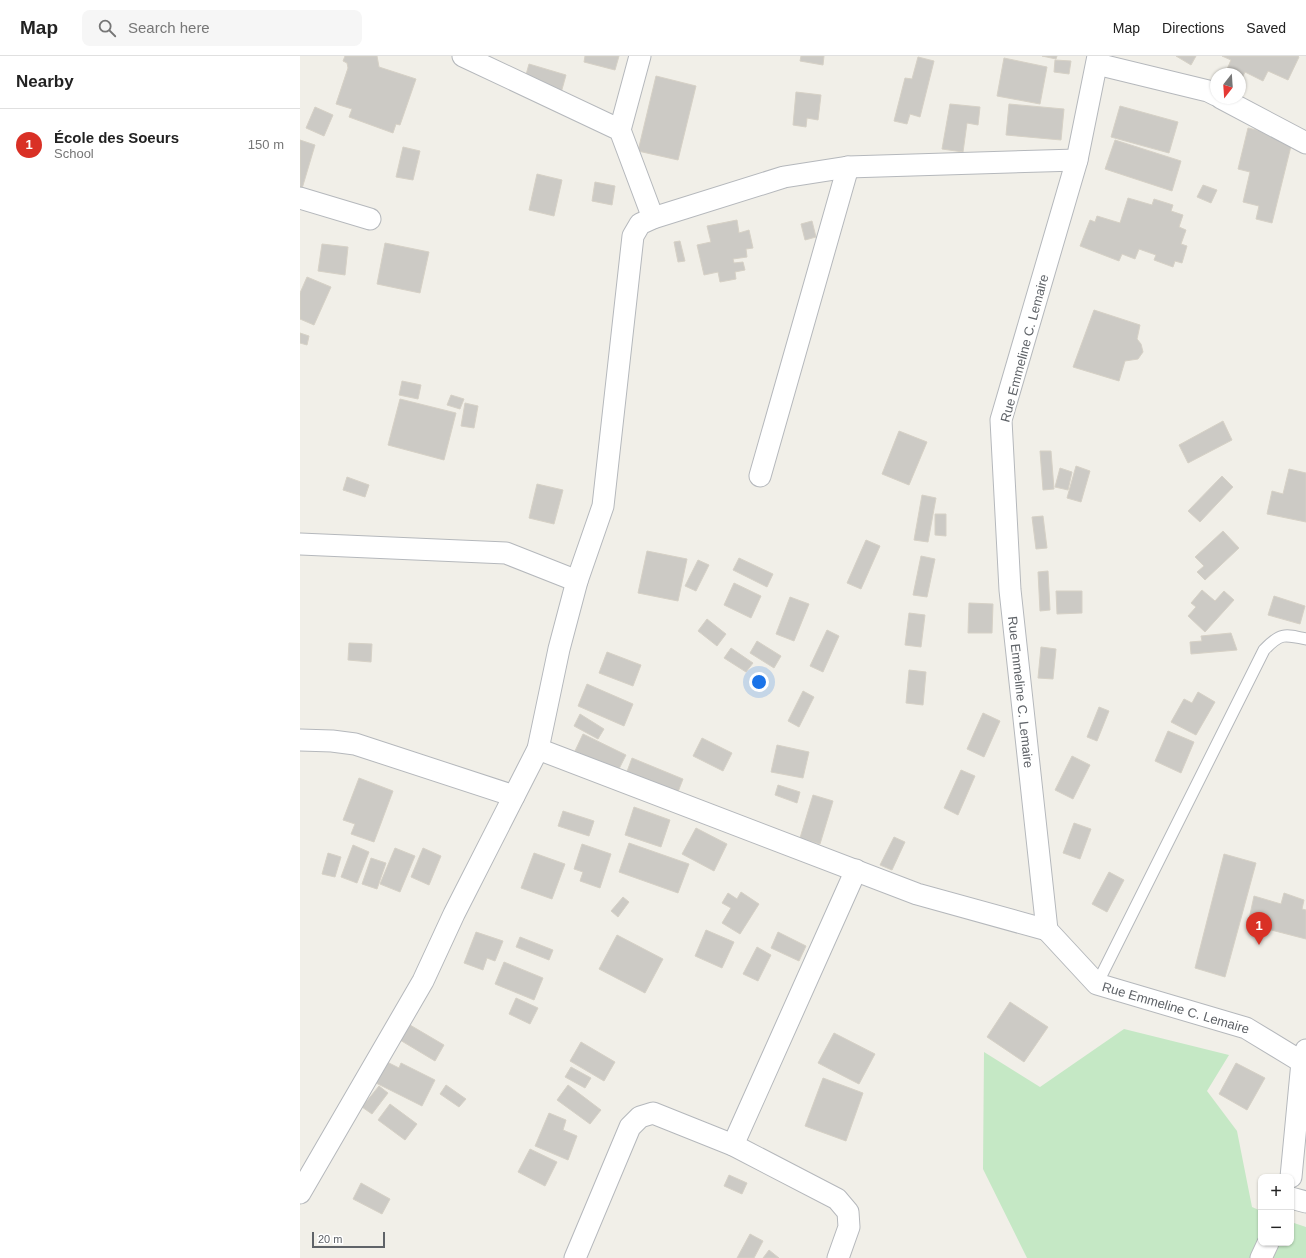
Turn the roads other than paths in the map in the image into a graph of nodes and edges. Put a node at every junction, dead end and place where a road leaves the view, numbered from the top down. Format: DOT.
graph roads {
  1 [pos="463,56"];
  2 [pos="640,56"];
  3 [pos="1098,60"];
  4 [pos="1210,92"];
  5 [pos="1232,104"];
  6 [pos="620,130"];
  7 [pos="1306,143"];
  8 [pos="1077,160"];
  9 [pos="848,167"];
  10 [pos="300,198"];
  11 [pos="652,218"];
  12 [pos="370,219"];
  13 [pos="760,476"];
  14 [pos="300,544"];
  15 [pos="578,581"];
  16 [pos="1306,639"];
  17 [pos="300,740"];
  18 [pos="538,749"];
  19 [pos="514,796"];
  20 [pos="856,870"];
  21 [pos="1047,930"];
  22 [pos="1097,984"];
  23 [pos="1304,1056"];
  24 [pos="733,1145"];
  25 [pos="1291,1174"];
  26 [pos="300,1193"];
  27 [pos="1294,1199"];
  28 [pos="1306,1202"];
  29 [pos="1267,1246"];
  30 [pos="575,1258"];
  31 [pos="838,1258"];
  32 [pos="1261,1258"];
  1 -- 6 [label="street"];
  2 -- 6 [label="street"];
  3 -- 4 [label="street"];
  3 -- 8 [label="street, Rue Emmeline C. Lemaire"];
  5 -- 7 [label="street"];
  6 -- 11 [label="street"];
  8 -- 9 [label="street"];
  8 -- 21 [label="street, Rue Emmeline C. Lemaire"];
  9 -- 11 [label="street"];
  9 -- 13 [label="street"];
  10 -- 12 [label="street"];
  11 -- 15 [label="street"];
  14 -- 15 [label="street"];
  15 -- 18 [label="street"];
  16 -- 22 [label="lane"];
  17 -- 19 [label="street"];
  18 -- 19 [label="street"];
  18 -- 20 [label="street"];
  19 -- 26 [label="street"];
  20 -- 21 [label="street"];
  20 -- 24 [label="street"];
  21 -- 22 [label="street, Rue Emmeline C. Lemaire"];
  22 -- 23 [label="street, Rue Emmeline C. Lemaire"];
  23 -- 25 [label="street, Rue Emmeline C. Lemaire"];
  24 -- 30 [label="street"];
  24 -- 31 [label="street"];
  27 -- 28 [label="street"];
  29 -- 32 [label="street"];
}
